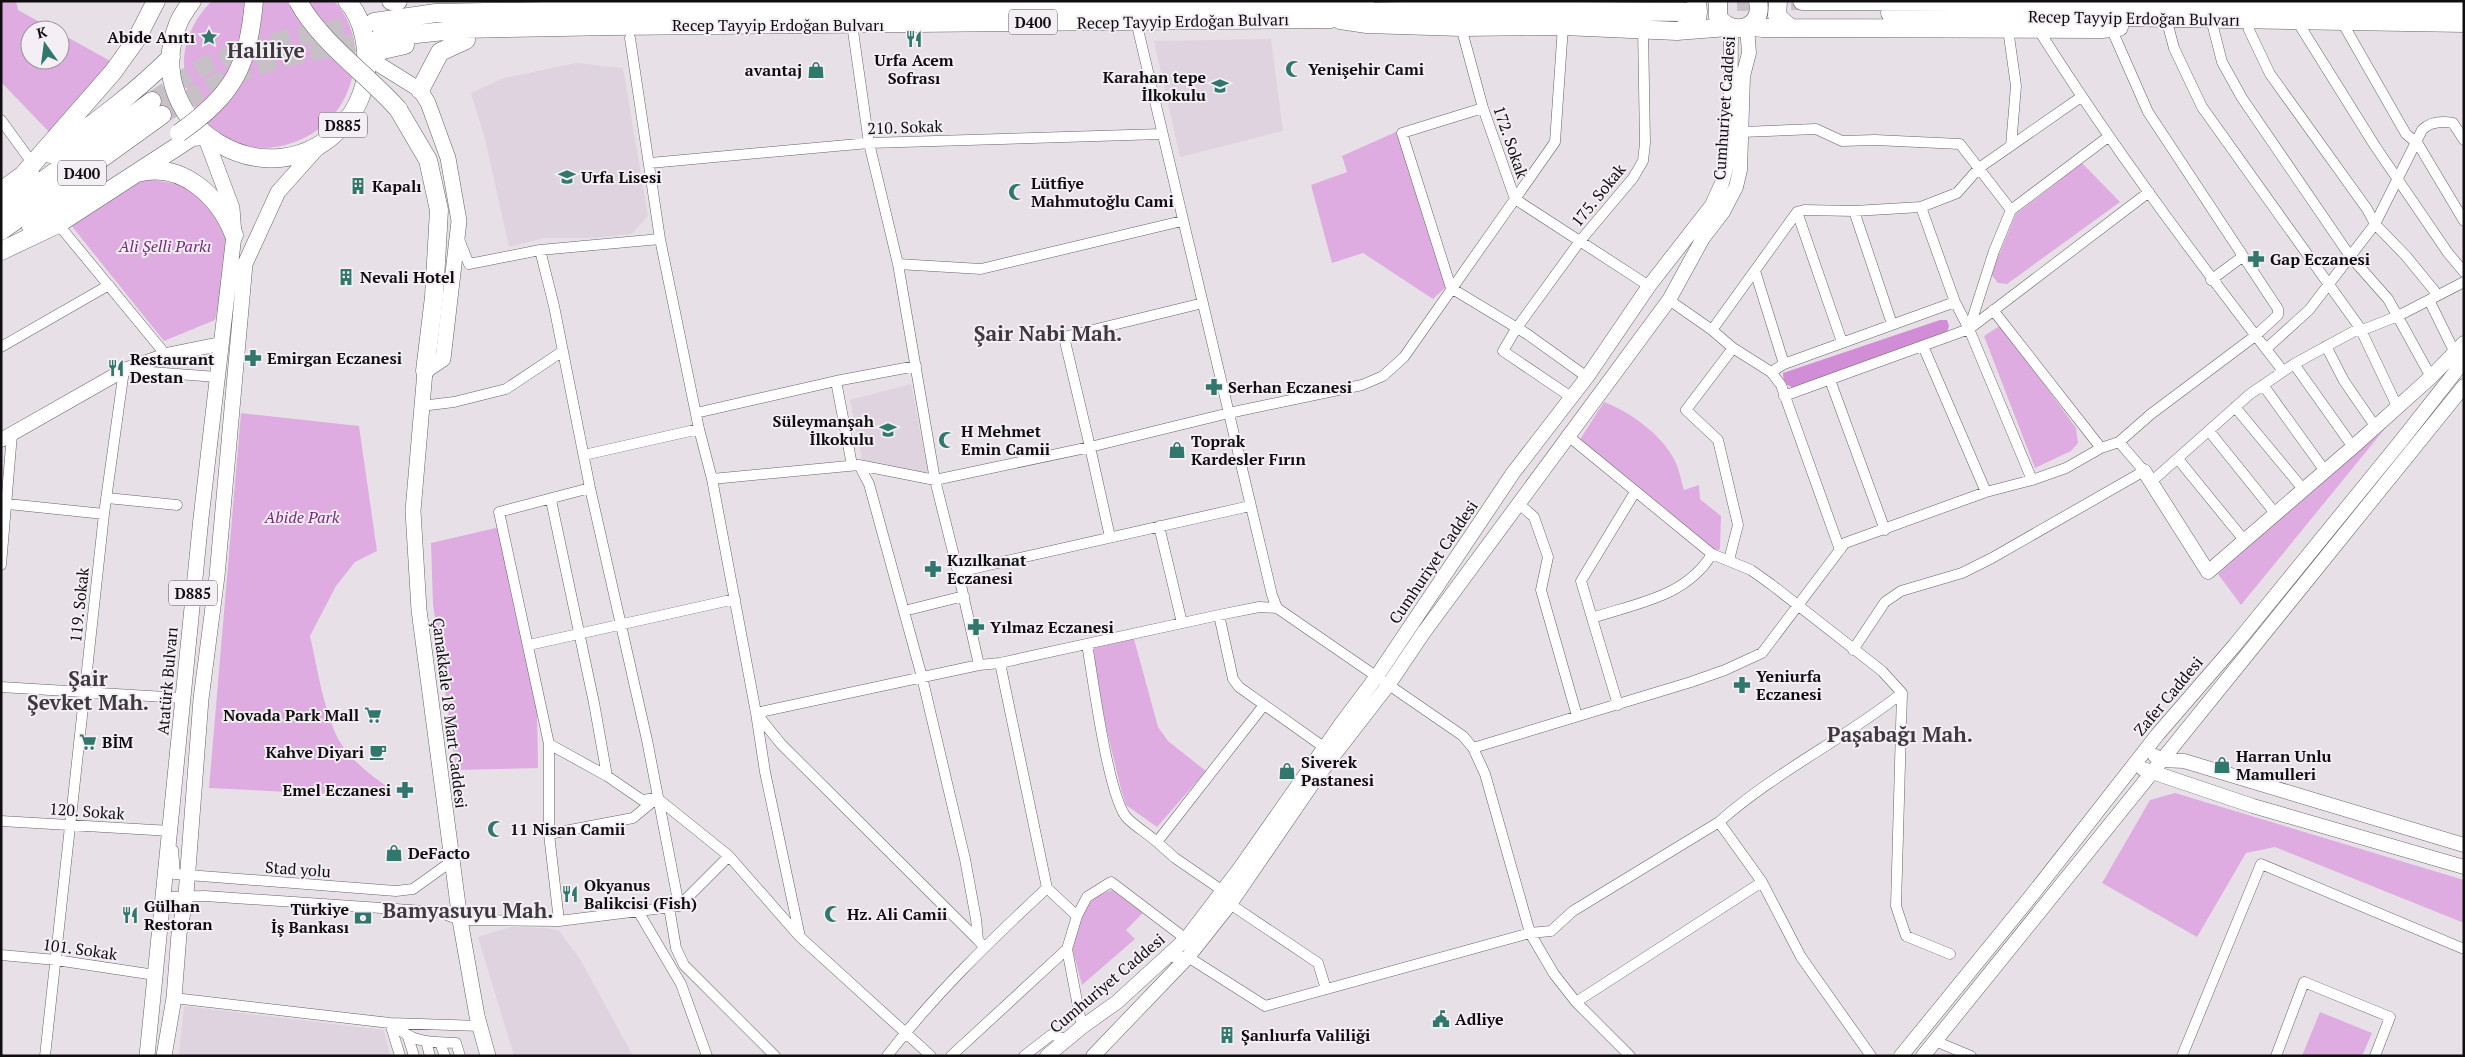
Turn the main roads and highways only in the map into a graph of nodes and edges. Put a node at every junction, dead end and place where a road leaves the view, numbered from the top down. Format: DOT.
graph roads {
  1 [pos="156,1"];
  2 [pos="192,1"];
  3 [pos="254,1"];
  4 [pos="298,1"];
  5 [pos="347,1"];
  6 [pos="391,1"];
  7 [pos="398,1"];
  8 [pos="1364,1"];
  9 [pos="1540,1"];
  10 [pos="1718,1"];
  11 [pos="1758,1"];
  12 [pos="1778,1"];
  13 [pos="1301,2"];
  14 [pos="1151,3"];
  15 [pos="821,4"];
  16 [pos="872,4"];
  17 [pos="2318,4"];
  18 [pos="1688,5"];
  19 [pos="1803,7"];
  20 [pos="2464,8"];
  21 [pos="2155,10"];
  22 [pos="1330,19"];
  23 [pos="2464,23"];
  24 [pos="844,24"];
  25 [pos="1739,27"];
  26 [pos="1789,27"];
  27 [pos="1677,31"];
  28 [pos="466,40"];
  29 [pos="170,57"];
  30 [pos="368,57"];
  31 [pos="420,90"];
  32 [pos="205,136"];
  33 [pos="320,144"];
  34 [pos="27,170"];
  35 [pos="134,174"];
  36 [pos="1,191"];
  37 [pos="1,211"];
  38 [pos="1,231"];
  39 [pos="234,235"];
  40 [pos="1,246"];
  41 [pos="1,252"];
  42 [pos="220,344"];
  43 [pos="2461,352"];
  44 [pos="425,371"];
  45 [pos="2464,386"];
  46 [pos="7,437"];
  47 [pos="2147,477"];
  48 [pos="2146,750"];
  49 [pos="2161,760"];
  50 [pos="2133,765"];
  51 [pos="2152,772"];
  52 [pos="2464,845"];
  53 [pos="2464,867"];
  54 [pos="1226,897"];
  55 [pos="147,1056"];
  56 [pos="164,1056"];
  57 [pos="488,1056"];
  58 [pos="1047,1056"];
  59 [pos="1093,1056"];
  60 [pos="1901,1056"];
  61 [pos="1923,1056"];
  1 -- 34 [label="highway"];
  2 -- 29 [label="highway, D885"];
  3 -- 40 [label="highway, bridge"];
  4 -- 44 [label="highway, bridge"];
  5 -- 30 [label="highway, D885"];
  6 -- 7 [label="highway"];
  8 -- 13 [label="highway, Recep Tayyip Erdoğan Bulvarı / D400"];
  9 -- 18 [label="highway"];
  10 -- 25 [label="highway"];
  11 -- 25 [label="highway"];
  12 -- 26 [label="highway"];
  13 -- 14 [label="highway, Recep Tayyip Erdoğan Bulvarı / D400"];
  14 -- 16 [label="highway, Recep Tayyip Erdoğan Bulvarı / D400"];
  15 -- 16 [label="highway, Recep Tayyip Erdoğan Bulvarı / D400"];
  15 -- 24 [label="highway, Recep Tayyip Erdoğan Bulvarı / D400"];
  17 -- 20 [label="highway, Recep Tayyip Erdoğan Bulvarı"];
  17 -- 21 [label="highway, Recep Tayyip Erdoğan Bulvarı"];
  18 -- 22 [label="highway, Recep Tayyip Erdoğan Bulvarı / D400"];
  18 -- 27 [label="highway"];
  19 -- 21 [label="highway, Recep Tayyip Erdoğan Bulvarı"];
  21 -- 23 [label="highway, Recep Tayyip Erdoğan Bulvarı"];
  21 -- 26 [label="highway"];
  22 -- 24 [label="highway, Recep Tayyip Erdoğan Bulvarı / D400"];
  22 -- 27 [label="highway"];
  24 -- 28 [label="highway"];
  25 -- 26 [label="highway"];
  25 -- 27 [label="highway"];
  25 -- 54 [label="main road, Cumhuriyet Caddesi"];
  25 -- 54 [label="main road, Cumhuriyet Caddesi"];
  28 -- 30 [label="highway"];
  28 -- 31 [label="highway"];
  29 -- 32 [label="highway, D885"];
  29 -- 34 [label="highway"];
  30 -- 31 [label="main road"];
  30 -- 33 [label="highway, D885"];
  31 -- 44 [label="main road"];
  32 -- 33 [label="highway, D885"];
  32 -- 35 [label="highway"];
  32 -- 39 [label="main road, Atatürk Bulvarı / D885"];
  33 -- 56 [label="main road"];
  34 -- 36 [label="highway"];
  35 -- 39 [label="highway"];
  35 -- 41 [label="highway"];
  37 -- 38 [label="highway, D400"];
  39 -- 42 [label="main road, Atatürk Bulvarı / D885"];
  42 -- 46 [label="main road"];
  42 -- 55 [label="main road, Atatürk Bulvarı / D885"];
  43 -- 47 [label="main road"];
  43 -- 48 [label="main road, Zafer Caddesi"];
  44 -- 57 [label="main road, Çanakkale 18 Mart Caddesi"];
  45 -- 49 [label="main road, Zafer Caddesi"];
  48 -- 49 [label="main road"];
  48 -- 50 [label="main road, Zafer Caddesi"];
  49 -- 51 [label="main road, Zafer Caddesi"];
  49 -- 52 [label="main road"];
  50 -- 51 [label="main road"];
  50 -- 60 [label="main road, Zafer Caddesi"];
  51 -- 53 [label="main road"];
  51 -- 61 [label="main road, Zafer Caddesi"];
  54 -- 58 [label="main road, Cumhuriyet Caddesi"];
  54 -- 59 [label="main road, Cumhuriyet Caddesi"];
}
